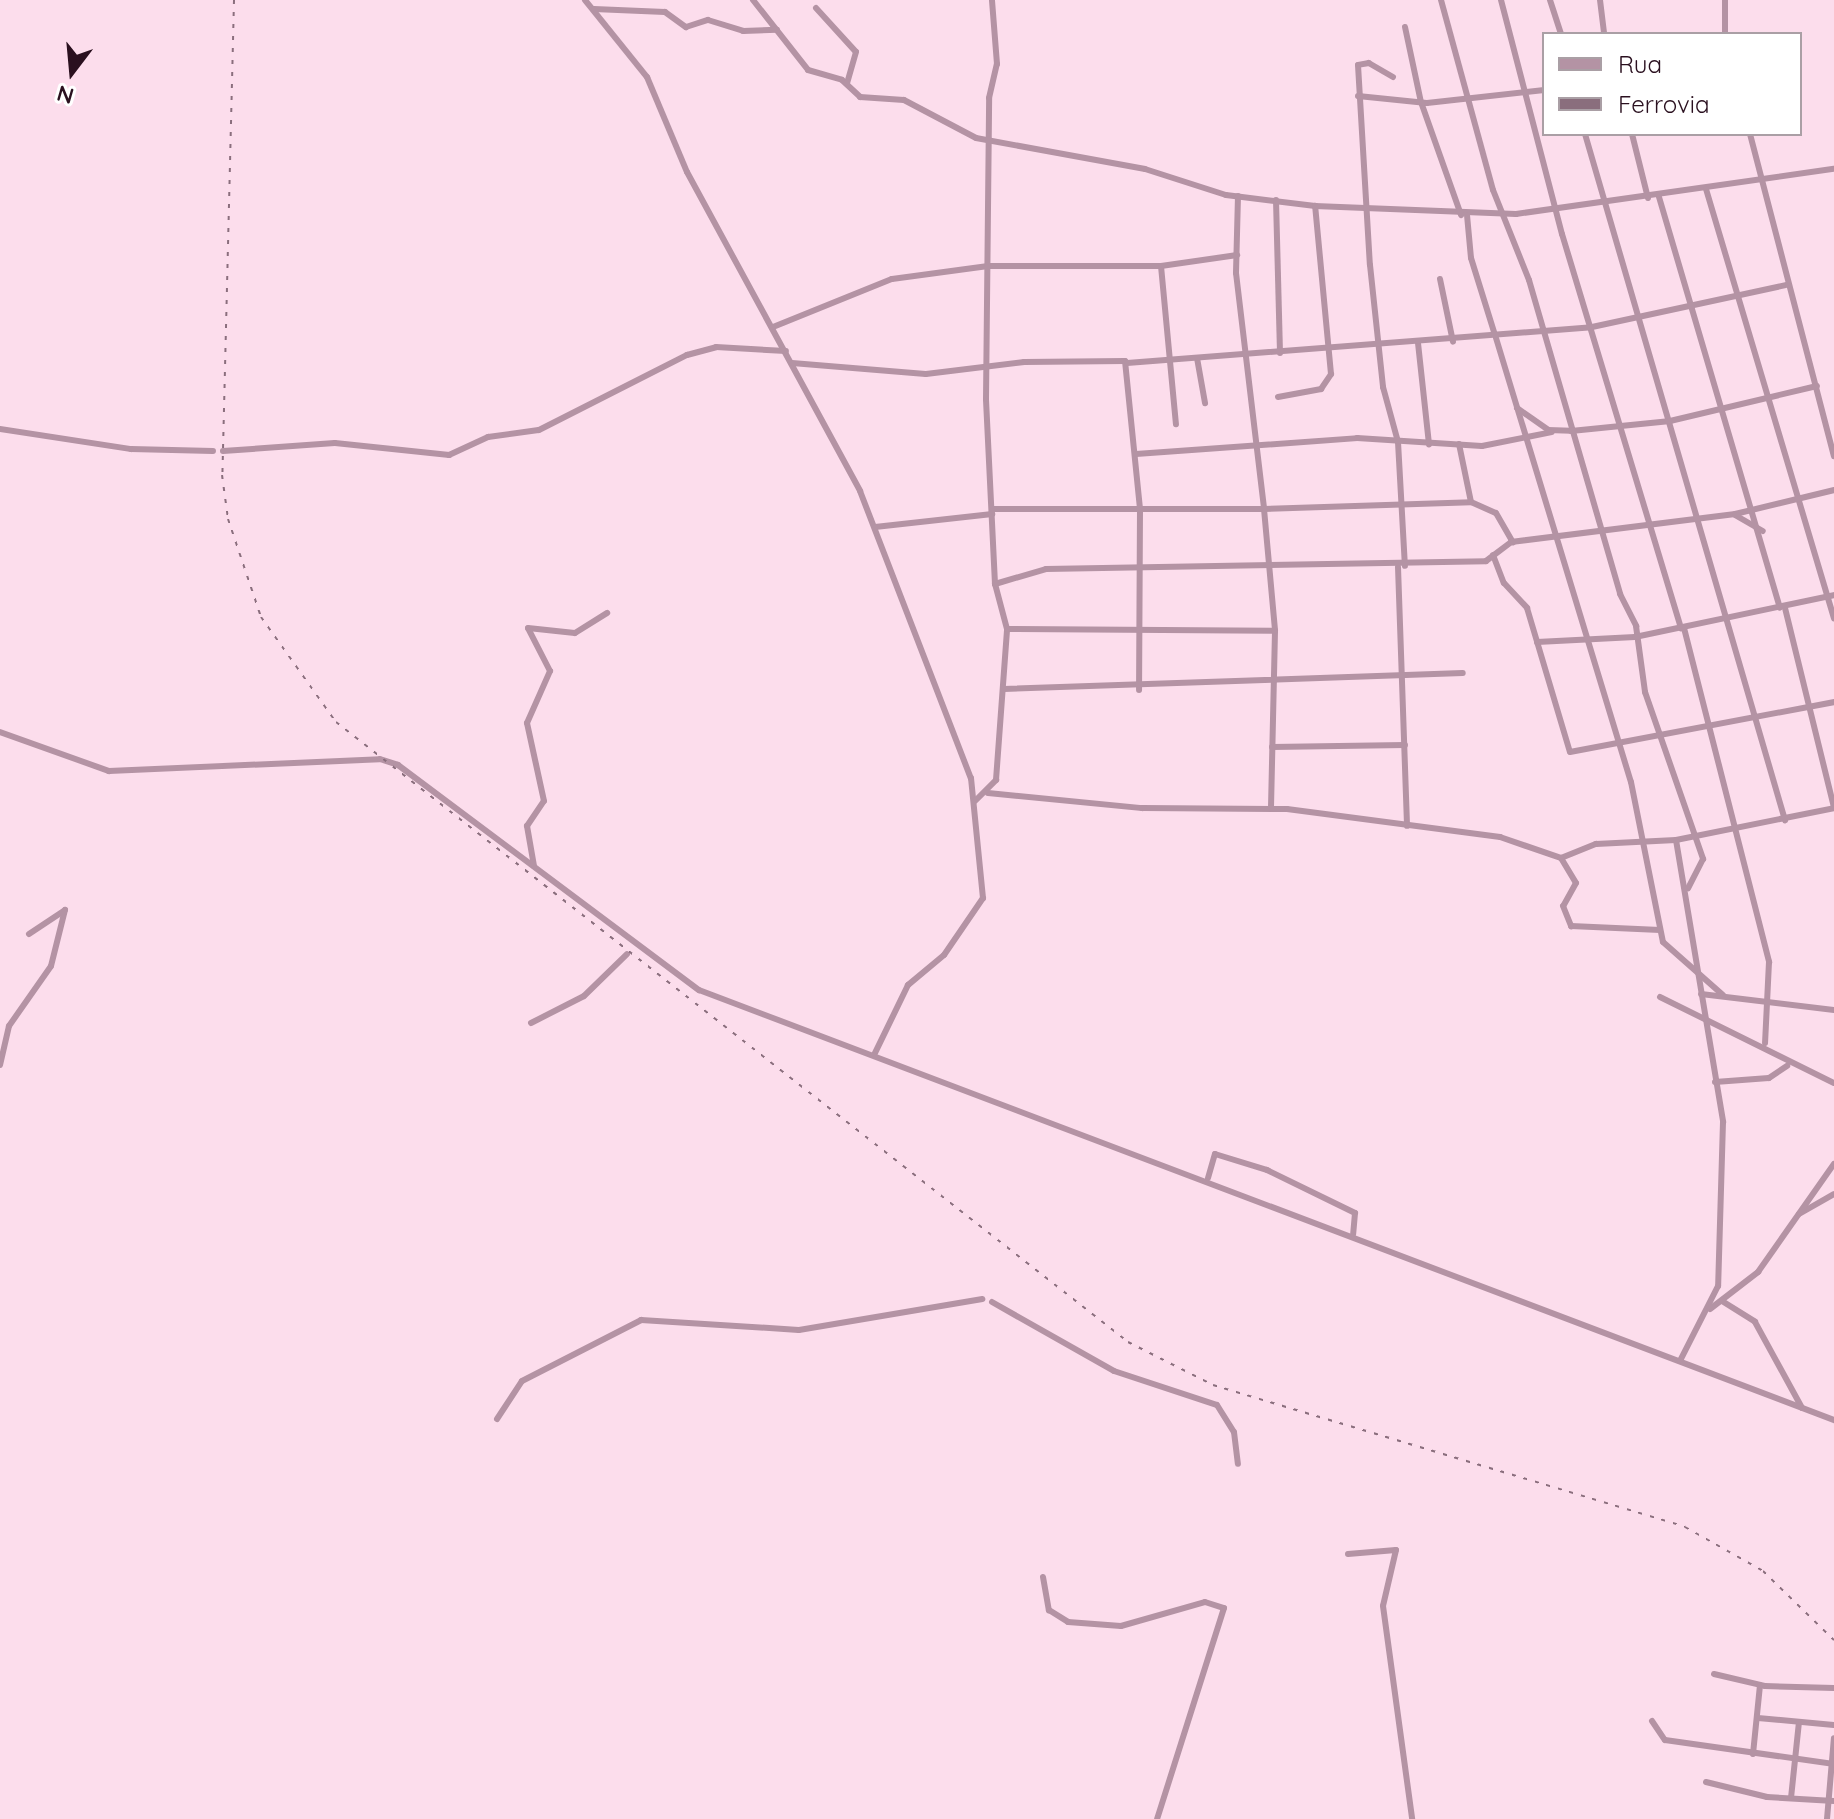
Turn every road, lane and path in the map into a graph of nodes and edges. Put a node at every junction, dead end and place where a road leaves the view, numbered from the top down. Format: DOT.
graph roads {
  1 [pos="585,0"];
  2 [pos="753,0"];
  3 [pos="992,0"];
  4 [pos="1441,0"];
  5 [pos="1501,0"];
  6 [pos="1550,0"];
  7 [pos="1600,0"];
  8 [pos="1725,0"];
  9 [pos="816,8"];
  10 [pos="594,9"];
  11 [pos="1405,27"];
  12 [pos="779,31"];
  13 [pos="1560,32"];
  14 [pos="1604,32"];
  15 [pos="1725,32"];
  16 [pos="1393,77"];
  17 [pos="847,83"];
  18 [pos="1524,89"];
  19 [pos="1542,90"];
  20 [pos="1358,96"];
  21 [pos="1470,100"];
  22 [pos="1421,102"];
  23 [pos="1586,136"];
  24 [pos="1632,136"];
  25 [pos="1751,136"];
  26 [pos="990,142"];
  27 [pos="1834,169"];
  28 [pos="1765,183"];
  29 [pos="1706,189"];
  30 [pos="1238,196"];
  31 [pos="1659,197"];
  32 [pos="1648,198"];
  33 [pos="1276,200"];
  34 [pos="1602,202"];
  35 [pos="1315,206"];
  36 [pos="1366,209"];
  37 [pos="1555,209"];
  38 [pos="1464,215"];
  39 [pos="1502,215"];
  40 [pos="1237,255"];
  41 [pos="988,266"];
  42 [pos="1161,266"];
  43 [pos="1440,279"];
  44 [pos="1786,285"];
  45 [pos="1741,296"];
  46 [pos="1695,307"];
  47 [pos="1639,318"];
  48 [pos="773,327"];
  49 [pos="1592,327"];
  50 [pos="1542,328"];
  51 [pos="1496,336"];
  52 [pos="1453,342"];
  53 [pos="1418,343"];
  54 [pos="1383,345"];
  55 [pos="1330,349"];
  56 [pos="786,351"];
  57 [pos="1280,353"];
  58 [pos="1246,354"];
  59 [pos="1197,358"];
  60 [pos="1166,359"];
  61 [pos="792,363"];
  62 [pos="1127,363"];
  63 [pos="986,366"];
  64 [pos="1817,386"];
  65 [pos="1278,397"];
  66 [pos="1769,397"];
  67 [pos="1205,403"];
  68 [pos="1724,404"];
  69 [pos="1516,407"];
  70 [pos="1670,421"];
  71 [pos="1176,424"];
  72 [pos="1618,427"];
  73 [pos="0,429"];
  74 [pos="1571,431"];
  75 [pos="1552,432"];
  76 [pos="1525,439"];
  77 [pos="1398,442"];
  78 [pos="1429,444"];
  79 [pos="1459,444"];
  80 [pos="1256,447"];
  81 [pos="213,451"];
  82 [pos="223,451"];
  83 [pos="1136,454"];
  84 [pos="1834,456"];
  85 [pos="1834,490"];
  86 [pos="1799,499"];
  87 [pos="1471,502"];
  88 [pos="1403,503"];
  89 [pos="1140,509"];
  90 [pos="1264,509"];
  91 [pos="1755,511"];
  92 [pos="992,512"];
  93 [pos="1735,514"];
  94 [pos="1696,519"];
  95 [pos="1652,525"];
  96 [pos="875,527"];
  97 [pos="1604,530"];
  98 [pos="1763,531"];
  99 [pos="1555,536"];
  100 [pos="1513,542"];
  101 [pos="1493,555"];
  102 [pos="1272,565"];
  103 [pos="1401,566"];
  104 [pos="1136,567"];
  105 [pos="995,584"];
  106 [pos="1831,597"];
  107 [pos="1783,608"];
  108 [pos="607,613"];
  109 [pos="1725,617"];
  110 [pos="1834,618"];
  111 [pos="1682,628"];
  112 [pos="1007,629"];
  113 [pos="1138,630"];
  114 [pos="1275,631"];
  115 [pos="1635,637"];
  116 [pos="1584,639"];
  117 [pos="1537,642"];
  118 [pos="1463,673"];
  119 [pos="1403,679"];
  120 [pos="1271,684"];
  121 [pos="1004,689"];
  122 [pos="1139,690"];
  123 [pos="1834,702"];
  124 [pos="1812,708"];
  125 [pos="1755,721"];
  126 [pos="1709,727"];
  127 [pos="0,732"];
  128 [pos="1660,734"];
  129 [pos="1616,742"];
  130 [pos="1405,745"];
  131 [pos="1272,747"];
  132 [pos="988,793"];
  133 [pos="975,801"];
  134 [pos="1834,808"];
  135 [pos="1271,809"];
  136 [pos="1821,811"];
  137 [pos="1834,817"];
  138 [pos="1785,820"];
  139 [pos="1407,826"];
  140 [pos="1739,826"];
  141 [pos="1696,835"];
  142 [pos="1643,837"];
  143 [pos="1676,840"];
  144 [pos="1561,858"];
  145 [pos="534,866"];
  146 [pos="1688,888"];
  147 [pos="1660,930"];
  148 [pos="29,934"];
  149 [pos="627,954"];
  150 [pos="1699,977"];
  151 [pos="1701,994"];
  152 [pos="1723,995"];
  153 [pos="1660,997"];
  154 [pos="1768,1001"];
  155 [pos="1834,1010"];
  156 [pos="531,1023"];
  157 [pos="1704,1023"];
  158 [pos="1765,1043"];
  159 [pos="875,1053"];
  160 [pos="0,1065"];
  161 [pos="1787,1066"];
  162 [pos="1715,1082"];
  163 [pos="1834,1083"];
  164 [pos="1834,1164"];
  165 [pos="1208,1178"];
  166 [pos="1834,1194"];
  167 [pos="1797,1214"];
  168 [pos="1353,1234"];
  169 [pos="982,1299"];
  170 [pos="1722,1301"];
  171 [pos="992,1302"];
  172 [pos="1707,1311"];
  173 [pos="1680,1361"];
  174 [pos="1802,1408"];
  175 [pos="497,1419"];
  176 [pos="1834,1420"];
  177 [pos="1238,1464"];
  178 [pos="1348,1554"];
  179 [pos="1043,1577"];
  180 [pos="1714,1674"];
  181 [pos="1760,1685"];
  182 [pos="1834,1688"];
  183 [pos="1758,1718"];
  184 [pos="1652,1721"];
  185 [pos="1799,1722"];
  186 [pos="1834,1725"];
  187 [pos="1834,1738"];
  188 [pos="1753,1754"];
  189 [pos="1794,1760"];
  190 [pos="1833,1764"];
  191 [pos="1706,1782"];
  192 [pos="1791,1798"];
  193 [pos="1831,1801"];
  194 [pos="1157,1819"];
  195 [pos="1412,1819"];
  196 [pos="1827,1819"];
  1 -- 10 [label="street"];
  2 -- 12 [label="street"];
  3 -- 26 [label="street"];
  4 -- 21 [label="street"];
  5 -- 18 [label="street"];
  6 -- 13 [label="street"];
  7 -- 14 [label="street"];
  8 -- 15 [label="street"];
  9 -- 17 [label="street"];
  10 -- 12 [label="street"];
  10 -- 48 [label="street"];
  11 -- 22 [label="street"];
  12 -- 17 [label="street"];
  16 -- 20 [label="street"];
  17 -- 26 [label="street"];
  18 -- 19 [label="street"];
  18 -- 21 [label="street"];
  18 -- 37 [label="street"];
  20 -- 22 [label="street"];
  20 -- 36 [label="street"];
  21 -- 22 [label="street"];
  21 -- 39 [label="street"];
  22 -- 38 [label="street"];
  23 -- 34 [label="street"];
  24 -- 32 [label="street"];
  25 -- 28 [label="street"];
  26 -- 30 [label="street"];
  26 -- 41 [label="street"];
  27 -- 28 [label="street"];
  28 -- 29 [label="street"];
  28 -- 44 [label="street"];
  29 -- 31 [label="street"];
  29 -- 45 [label="street"];
  30 -- 33 [label="street"];
  30 -- 40 [label="street"];
  31 -- 32 [label="street"];
  31 -- 46 [label="street"];
  32 -- 34 [label="street"];
  33 -- 35 [label="street"];
  33 -- 57 [label="street"];
  34 -- 37 [label="street"];
  34 -- 47 [label="street"];
  35 -- 36 [label="street"];
  35 -- 55 [label="street"];
  36 -- 38 [label="street"];
  36 -- 54 [label="street"];
  37 -- 39 [label="street"];
  37 -- 49 [label="street"];
  38 -- 39 [label="street"];
  38 -- 51 [label="street"];
  39 -- 50 [label="street"];
  40 -- 42 [label="street"];
  40 -- 58 [label="street"];
  41 -- 42 [label="street"];
  41 -- 48 [label="street"];
  41 -- 63 [label="street"];
  42 -- 60 [label="street"];
  43 -- 52 [label="street"];
  44 -- 45 [label="street"];
  44 -- 64 [label="street"];
  45 -- 46 [label="street"];
  45 -- 66 [label="street"];
  46 -- 47 [label="street"];
  46 -- 68 [label="street"];
  47 -- 49 [label="street"];
  47 -- 70 [label="street"];
  48 -- 56 [label="street"];
  49 -- 50 [label="street"];
  49 -- 72 [label="street"];
  50 -- 51 [label="street"];
  50 -- 74 [label="street"];
  51 -- 52 [label="street"];
  51 -- 69 [label="street"];
  52 -- 53 [label="street"];
  53 -- 54 [label="street"];
  53 -- 78 [label="street"];
  54 -- 55 [label="street"];
  54 -- 77 [label="street"];
  55 -- 57 [label="street"];
  55 -- 65 [label="street"];
  56 -- 61 [label="street"];
  56 -- 82 [label="street"];
  57 -- 58 [label="street"];
  58 -- 59 [label="street"];
  58 -- 80 [label="street"];
  59 -- 60 [label="street"];
  59 -- 67 [label="street"];
  60 -- 62 [label="street"];
  60 -- 71 [label="street"];
  61 -- 63 [label="street"];
  61 -- 96 [label="street"];
  62 -- 63 [label="street"];
  62 -- 83 [label="street"];
  63 -- 92 [label="street"];
  64 -- 66 [label="street"];
  64 -- 84 [label="street"];
  66 -- 68 [label="street"];
  66 -- 86 [label="street"];
  68 -- 70 [label="street"];
  68 -- 91 [label="street"];
  69 -- 75 [label="street"];
  69 -- 76 [label="street"];
  70 -- 72 [label="street"];
  70 -- 94 [label="street"];
  72 -- 74 [label="street"];
  72 -- 95 [label="street"];
  73 -- 81 [label="street"];
  74 -- 75 [label="street"];
  74 -- 97 [label="street"];
  75 -- 76 [label="street"];
  76 -- 79 [label="street"];
  76 -- 99 [label="street"];
  77 -- 78 [label="street"];
  77 -- 80 [label="street"];
  77 -- 88 [label="street"];
  78 -- 79 [label="street"];
  79 -- 87 [label="street"];
  80 -- 83 [label="street"];
  80 -- 90 [label="street"];
  83 -- 89 [label="street"];
  85 -- 86 [label="street"];
  86 -- 91 [label="street"];
  86 -- 106 [label="street"];
  87 -- 88 [label="street"];
  87 -- 100 [label="street"];
  88 -- 90 [label="street"];
  88 -- 103 [label="street"];
  89 -- 90 [label="street"];
  89 -- 92 [label="street"];
  89 -- 104 [label="street"];
  90 -- 102 [label="street"];
  91 -- 93 [label="street"];
  91 -- 98 [label="street"];
  92 -- 96 [label="street"];
  92 -- 105 [label="street"];
  93 -- 94 [label="street"];
  93 -- 98 [label="street"];
  94 -- 95 [label="street"];
  94 -- 109 [label="street"];
  95 -- 97 [label="street"];
  95 -- 111 [label="street"];
  96 -- 133 [label="street"];
  97 -- 99 [label="street"];
  97 -- 115 [label="street"];
  98 -- 107 [label="street"];
  99 -- 100 [label="street"];
  99 -- 116 [label="street"];
  100 -- 101 [label="street"];
  101 -- 103 [label="street"];
  101 -- 117 [label="street"];
  102 -- 103 [label="street"];
  102 -- 104 [label="street"];
  102 -- 114 [label="street"];
  103 -- 119 [label="street"];
  104 -- 105 [label="street"];
  104 -- 113 [label="street"];
  105 -- 112 [label="street"];
  106 -- 107 [label="street"];
  106 -- 110 [label="street"];
  107 -- 109 [label="street"];
  107 -- 124 [label="street"];
  108 -- 145 [label="street"];
  109 -- 111 [label="street"];
  109 -- 125 [label="street"];
  111 -- 115 [label="street"];
  111 -- 126 [label="street"];
  112 -- 113 [label="street"];
  112 -- 121 [label="street"];
  113 -- 114 [label="street"];
  113 -- 122 [label="street"];
  114 -- 120 [label="street"];
  115 -- 116 [label="street"];
  115 -- 128 [label="street"];
  116 -- 117 [label="street"];
  116 -- 129 [label="street"];
  117 -- 129 [label="street"];
  118 -- 119 [label="street"];
  119 -- 120 [label="street"];
  119 -- 130 [label="street"];
  120 -- 122 [label="street"];
  120 -- 131 [label="street"];
  121 -- 122 [label="street"];
  121 -- 132 [label="street"];
  123 -- 124 [label="street"];
  124 -- 125 [label="street"];
  124 -- 134 [label="street"];
  125 -- 126 [label="street"];
  125 -- 138 [label="street"];
  126 -- 128 [label="street"];
  126 -- 140 [label="street"];
  127 -- 145 [label="street"];
  128 -- 129 [label="street"];
  128 -- 141 [label="street"];
  129 -- 142 [label="street"];
  130 -- 131 [label="street"];
  130 -- 139 [label="street"];
  131 -- 135 [label="street"];
  132 -- 133 [label="street"];
  132 -- 135 [label="street"];
  133 -- 159 [label="street"];
  134 -- 136 [label="street"];
  135 -- 139 [label="street"];
  136 -- 137 [label="street"];
  136 -- 138 [label="street"];
  138 -- 140 [label="street"];
  139 -- 144 [label="street"];
  140 -- 141 [label="street"];
  140 -- 154 [label="street"];
  141 -- 143 [label="street"];
  141 -- 146 [label="street"];
  142 -- 143 [label="street"];
  142 -- 144 [label="street"];
  142 -- 147 [label="street"];
  143 -- 146 [label="street"];
  144 -- 147 [label="street"];
  145 -- 159 [label="street"];
  146 -- 150 [label="street"];
  147 -- 150 [label="street"];
  148 -- 160 [label="street"];
  149 -- 156 [label="street"];
  150 -- 151 [label="street"];
  150 -- 152 [label="street"];
  151 -- 152 [label="street"];
  151 -- 157 [label="street"];
  152 -- 154 [label="street"];
  153 -- 157 [label="street"];
  154 -- 155 [label="street"];
  154 -- 158 [label="street"];
  157 -- 158 [label="street"];
  157 -- 162 [label="street"];
  158 -- 163 [label="street"];
  159 -- 165 [label="street"];
  161 -- 162 [label="street"];
  162 -- 172 [label="street"];
  164 -- 167 [label="street"];
  165 -- 168 [label="street"];
  165 -- 168 [label="street"];
  166 -- 167 [label="street"];
  167 -- 170 [label="street"];
  168 -- 173 [label="street"];
  169 -- 175 [label="street"];
  170 -- 172 [label="street"];
  170 -- 174 [label="street"];
  171 -- 177 [label="street"];
  172 -- 173 [label="street"];
  173 -- 174 [label="street"];
  174 -- 176 [label="street"];
  178 -- 195 [label="street"];
  179 -- 194 [label="street"];
  180 -- 181 [label="street"];
  181 -- 182 [label="street"];
  181 -- 183 [label="street"];
  183 -- 185 [label="street"];
  183 -- 188 [label="street"];
  184 -- 188 [label="street"];
  185 -- 186 [label="street"];
  185 -- 189 [label="street"];
  187 -- 190 [label="street"];
  188 -- 189 [label="street"];
  189 -- 190 [label="street"];
  189 -- 192 [label="street"];
  190 -- 193 [label="street"];
  191 -- 192 [label="street"];
  192 -- 193 [label="street"];
  193 -- 196 [label="street"];
}
